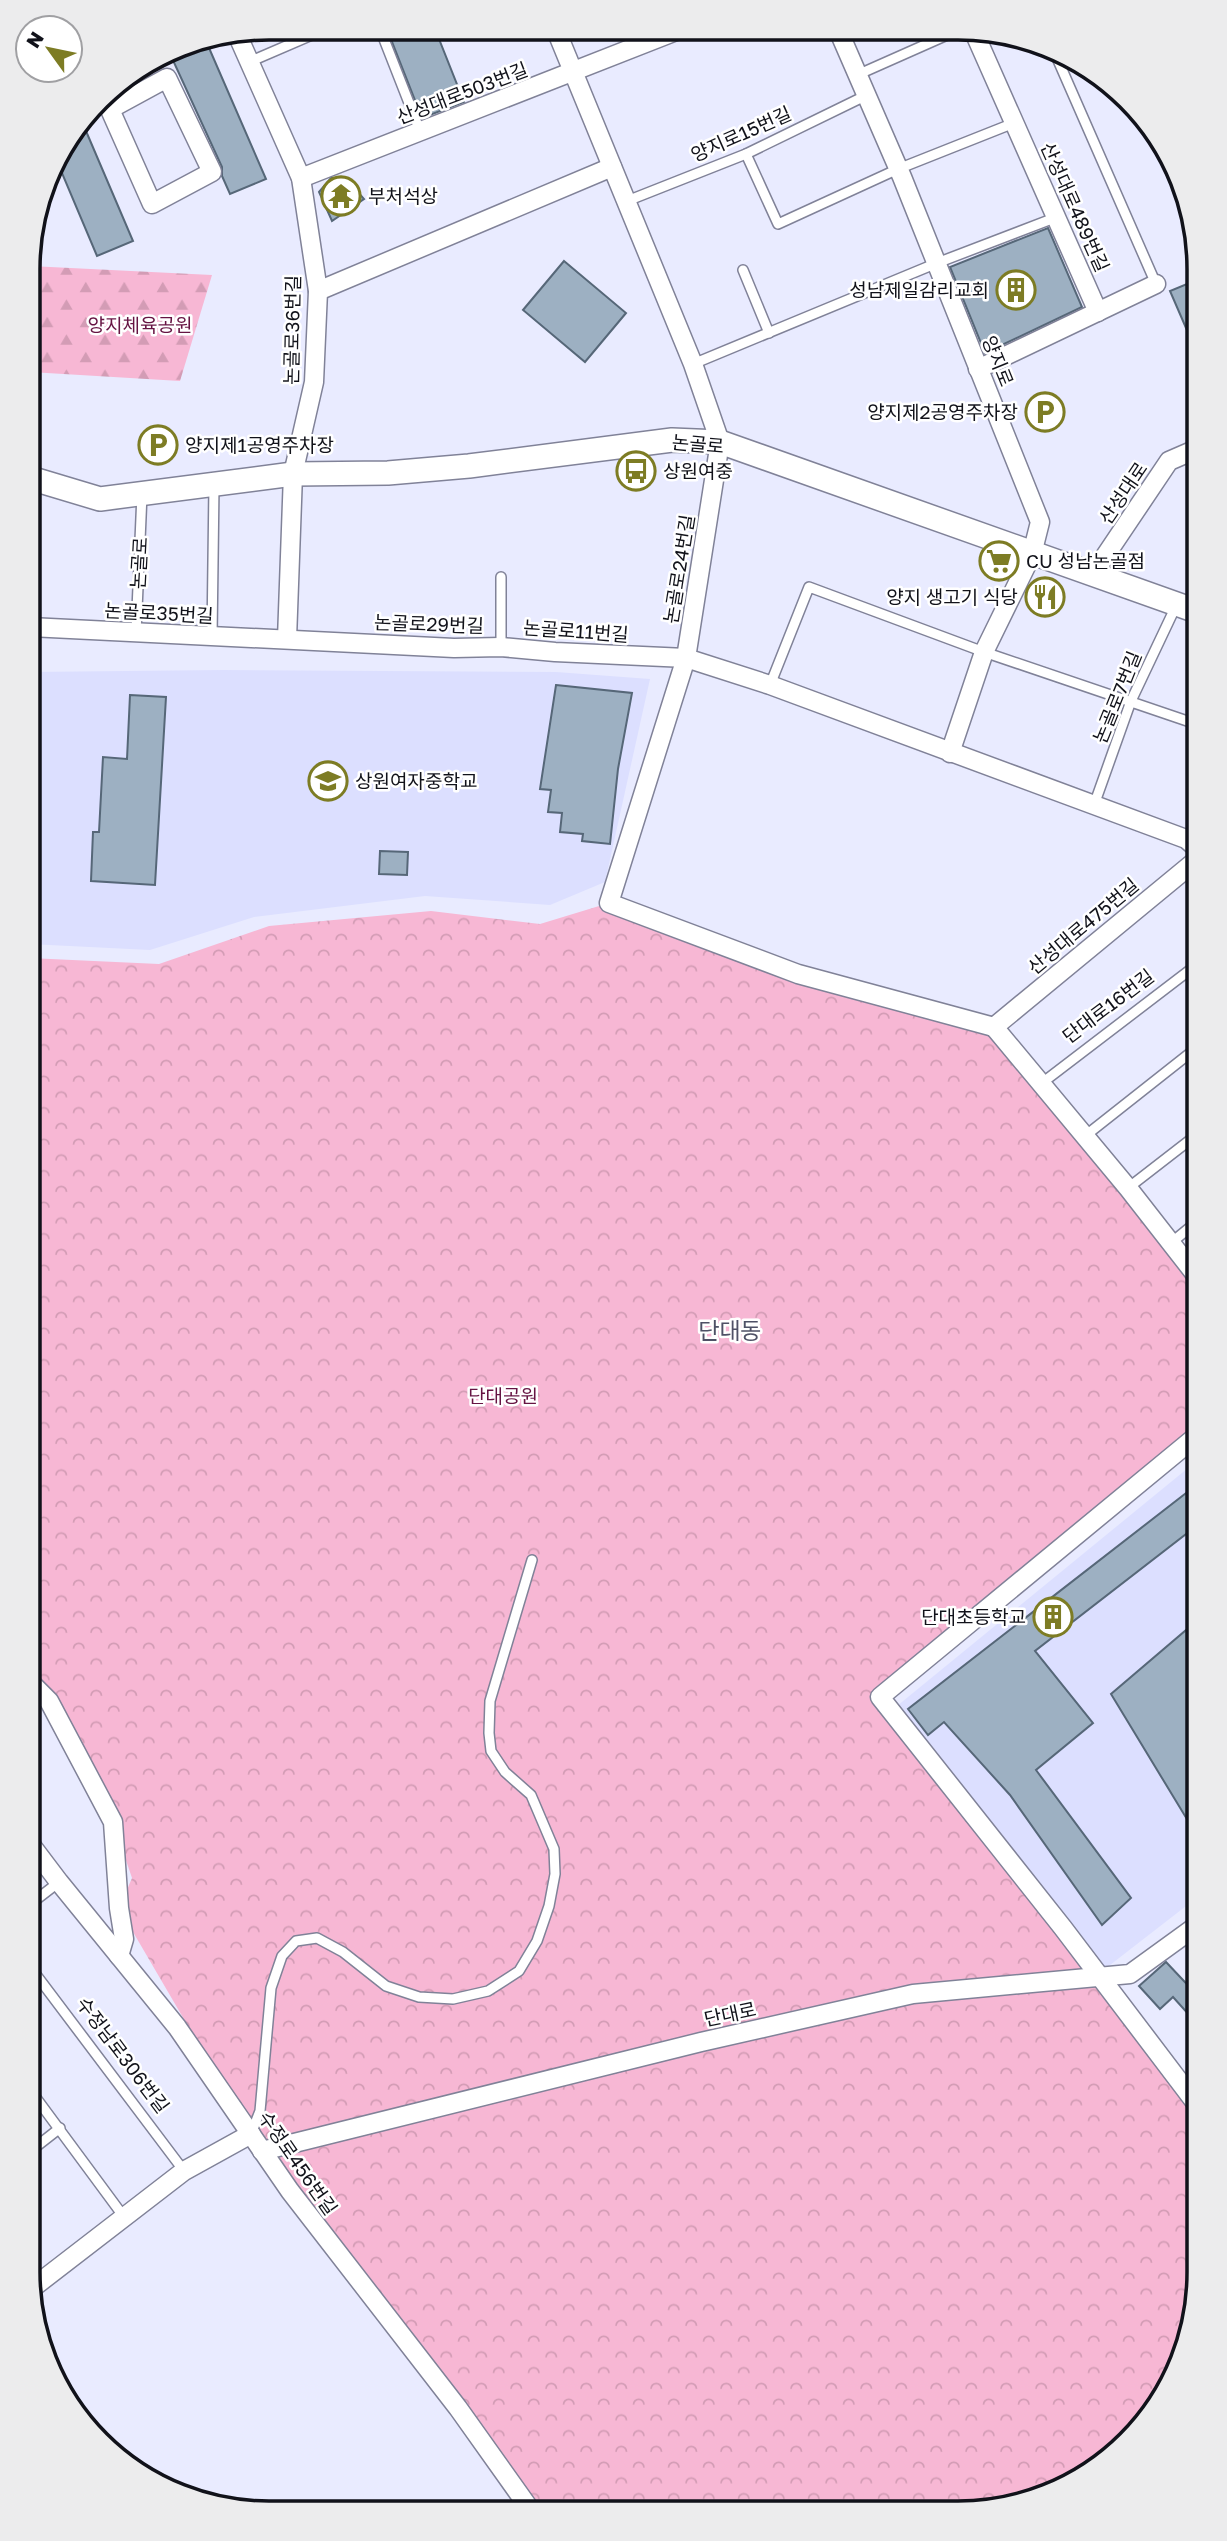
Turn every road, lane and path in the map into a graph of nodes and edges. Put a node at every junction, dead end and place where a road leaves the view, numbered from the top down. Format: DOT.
graph roads {
  1 [pos="300,40"];
  2 [pos="384,40"];
  3 [pos="560,40"];
  4 [pos="651,40"];
  5 [pos="842,40"];
  6 [pos="936,40"];
  7 [pos="978,41"];
  8 [pos="240,42"];
  9 [pos="249,62"];
  10 [pos="1060,64"];
  11 [pos="573,71"];
  12 [pos="857,75"];
  13 [pos="867,95"];
  14 [pos="115,100"];
  15 [pos="108,106"];
  16 [pos="1014,124"];
  17 [pos="421,131"];
  18 [pos="746,154"];
  19 [pos="612,167"];
  20 [pos="898,169"];
  21 [pos="301,178"];
  22 [pos="627,201"];
  23 [pos="1057,217"];
  24 [pos="936,263"];
  25 [pos="743,270"];
  26 [pos="1156,284"];
  27 [pos="318,290"];
  28 [pos="1098,312"];
  29 [pos="769,333"];
  30 [pos="693,364"];
  31 [pos="978,369"];
  32 [pos="720,442"];
  33 [pos="1187,453"];
  34 [pos="293,474"];
  35 [pos="41,481"];
  36 [pos="214,485"];
  37 [pos="142,492"];
  38 [pos="1032,554"];
  39 [pos="1093,574"];
  40 [pos="501,577"];
  41 [pos="1177,604"];
  42 [pos="1187,608"];
  43 [pos="41,628"];
  44 [pos="136,633"];
  45 [pos="212,638"];
  46 [pos="287,639"];
  47 [pos="501,647"];
  48 [pos="984,652"];
  49 [pos="686,658"];
  50 [pos="770,685"];
  51 [pos="1131,701"];
  52 [pos="1187,721"];
  53 [pos="950,753"];
  54 [pos="1094,805"];
  55 [pos="1187,840"];
  56 [pos="1187,868"];
  57 [pos="1187,972"];
  58 [pos="994,1027"];
  59 [pos="1187,1056"];
  60 [pos="1042,1083"];
  61 [pos="1084,1136"];
  62 [pos="1187,1143"];
  63 [pos="1128,1188"];
  64 [pos="1187,1230"];
  65 [pos="1170,1244"];
  66 [pos="1187,1264"];
  67 [pos="1186,1444"];
  68 [pos="532,1560"];
  69 [pos="40,1692"];
  70 [pos="40,1857"];
  71 [pos="59,1882"];
  72 [pos="40,1897"];
  73 [pos="1186,1933"];
  74 [pos="119,1956"];
  75 [pos="1101,1978"];
  76 [pos="40,1980"];
  77 [pos="1186,2089"];
  78 [pos="40,2102"];
  79 [pos="60,2128"];
  80 [pos="251,2134"];
  81 [pos="40,2144"];
  82 [pos="262,2151"];
  83 [pos="184,2171"];
  84 [pos="124,2217"];
  85 [pos="41,2282"];
  86 [pos="524,2501"];
  1 -- 9 [label="lane"];
  2 -- 17 [label="lane"];
  3 -- 11 [label="street, 논골로24번길"];
  4 -- 11 [label="street, 산성대로503번길"];
  5 -- 12 [label="street, 양지로"];
  6 -- 12 [label="lane"];
  7 -- 16 [label="street"];
  8 -- 9 [label="street, 논골로36번길"];
  9 -- 21 [label="street, 논골로36번길"];
  10 -- 26 [label="lane"];
  11 -- 17 [label="street, 산성대로503번길"];
  11 -- 19 [label="street, 논골로24번길"];
  12 -- 13 [label="street, 양지로"];
  13 -- 18 [label="lane, 양지로15번길"];
  13 -- 20 [label="street, 양지로"];
  14 -- 15 [label="street"];
  16 -- 20 [label="lane"];
  16 -- 23 [label="street, 산성대로489번길"];
  17 -- 21 [label="street, 산성대로503번길"];
  18 -- 20 [label="lane"];
  18 -- 22 [label="lane, 양지로15번길"];
  19 -- 22 [label="street, 논골로24번길"];
  19 -- 27 [label="street"];
  20 -- 24 [label="street, 양지로"];
  21 -- 27 [label="street, 논골로36번길"];
  22 -- 30 [label="street, 논골로24번길"];
  23 -- 24 [label="lane"];
  23 -- 28 [label="street, 산성대로489번길"];
  24 -- 29 [label="lane"];
  24 -- 31 [label="street, 양지로"];
  25 -- 29 [label="lane"];
  26 -- 28 [label="street"];
  27 -- 34 [label="street, 논골로36번길"];
  28 -- 31 [label="street"];
  29 -- 30 [label="lane"];
  30 -- 32 [label="street, 논골로24번길"];
  31 -- 38 [label="street, 양지로"];
  32 -- 34 [label="street, 논골로"];
  32 -- 38 [label="street, 논골로"];
  32 -- 49 [label="street, 논골로24번길"];
  33 -- 39 [label="street, 산성대로"];
  34 -- 36 [label="street, 논골로"];
  34 -- 46 [label="street, 논골로36번길"];
  35 -- 37 [label="street, 논골로"];
  36 -- 37 [label="street, 논골로"];
  36 -- 45 [label="lane"];
  37 -- 44 [label="lane, 논골로"];
  38 -- 39 [label="street, 논골로"];
  38 -- 48 [label="street"];
  39 -- 41 [label="street, 논골로"];
  40 -- 47 [label="lane, 논골로29번길"];
  41 -- 42 [label="street, 논골로"];
  41 -- 51 [label="lane, 논골로7번길"];
  43 -- 44 [label="street, 논골로35번길"];
  44 -- 45 [label="street, 논골로35번길"];
  45 -- 46 [label="street, 논골로35번길"];
  46 -- 47 [label="street, 논골로29번길"];
  47 -- 49 [label="street, 논골로11번길"];
  48 -- 50 [label="lane"];
  48 -- 51 [label="lane"];
  48 -- 53 [label="street"];
  49 -- 50 [label="street, 논골로11번길"];
  49 -- 58 [label="street, 논골로24번길"];
  50 -- 53 [label="street, 논골로11번길"];
  51 -- 52 [label="lane"];
  51 -- 54 [label="lane, 논골로7번길"];
  53 -- 54 [label="street, 논골로11번길"];
  54 -- 55 [label="street, 논골로11번길"];
  56 -- 58 [label="street, 산성대로475번길"];
  57 -- 60 [label="lane, 단대로16번길"];
  58 -- 60 [label="street"];
  59 -- 61 [label="lane"];
  60 -- 61 [label="street"];
  61 -- 63 [label="street"];
  62 -- 63 [label="lane"];
  63 -- 65 [label="street"];
  64 -- 65 [label="lane"];
  65 -- 66 [label="street"];
  67 -- 75 [label="street"];
  68 -- 80 [label="lane"];
  69 -- 74 [label="street"];
  70 -- 71 [label="street, 수정로456번길"];
  71 -- 72 [label="lane"];
  71 -- 74 [label="street, 수정로456번길"];
  73 -- 75 [label="street, 단대로"];
  74 -- 80 [label="street, 수정로456번길"];
  75 -- 77 [label="street"];
  75 -- 82 [label="street, 단대로"];
  76 -- 83 [label="lane, 수정남로306번길"];
  78 -- 79 [label="lane"];
  79 -- 81 [label="lane"];
  79 -- 84 [label="lane"];
  80 -- 82 [label="street, 수정로456번길"];
  80 -- 83 [label="street"];
  82 -- 86 [label="street, 수정로456번길"];
  83 -- 84 [label="street"];
  84 -- 85 [label="street"];
}
